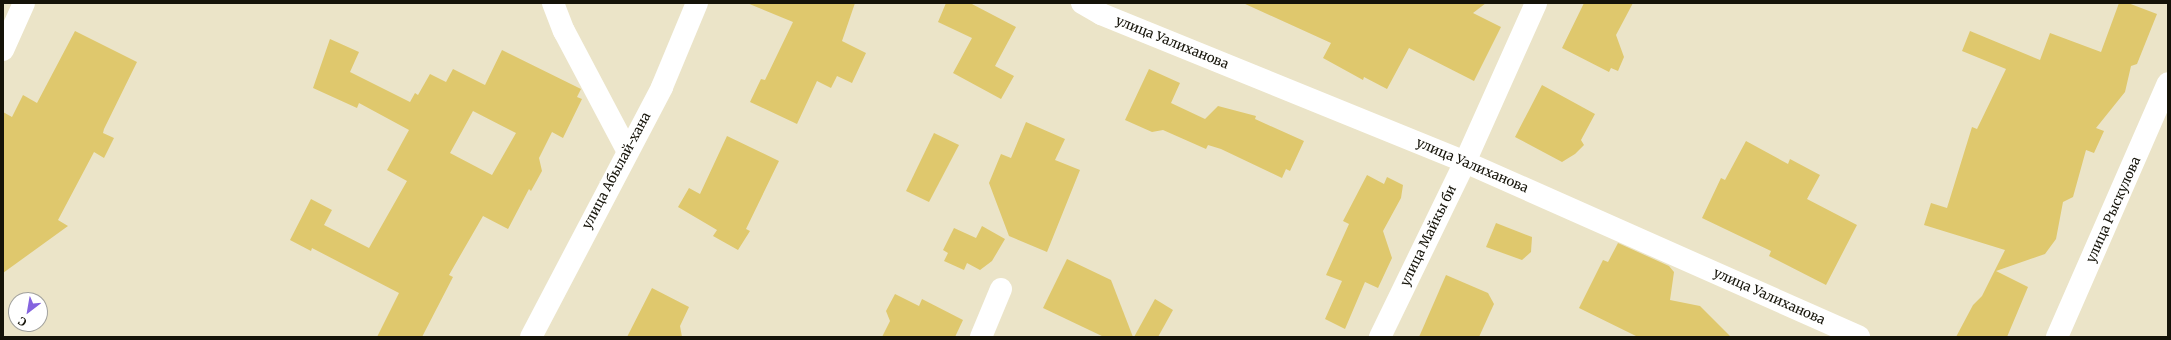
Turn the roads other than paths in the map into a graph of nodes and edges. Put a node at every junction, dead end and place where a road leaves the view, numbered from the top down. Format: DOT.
graph roads {
  1 [pos="24,3"];
  2 [pos="554,3"];
  3 [pos="697,3"];
  4 [pos="1082,3"];
  5 [pos="1536,3"];
  6 [pos="3,50"];
  7 [pos="2168,83"];
  8 [pos="627,150"];
  9 [pos="1465,162"];
  10 [pos="1001,289"];
  11 [pos="531,337"];
  12 [pos="981,337"];
  13 [pos="1380,337"];
  14 [pos="1859,337"];
  15 [pos="2057,337"];
  1 -- 6 [label="street"];
  2 -- 8 [label="street"];
  3 -- 8 [label="street, улица Абылай-хана"];
  4 -- 9 [label="street, улица Уалиханова"];
  5 -- 9 [label="street, улица Майкы би"];
  7 -- 15 [label="street, улица Рыскулова"];
  8 -- 11 [label="street, улица Абылай-хана"];
  9 -- 13 [label="street, улица Майкы би"];
  9 -- 14 [label="street, улица Уалиханова"];
  10 -- 12 [label="street"];
}
